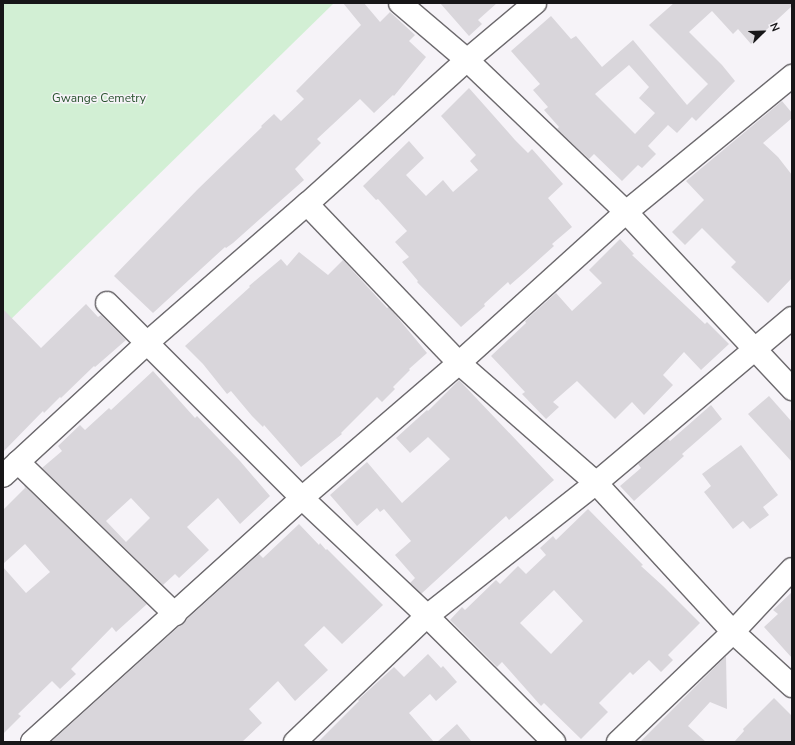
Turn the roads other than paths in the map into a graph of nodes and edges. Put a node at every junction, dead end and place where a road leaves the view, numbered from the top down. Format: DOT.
graph roads {
  1 [pos="400,3"];
  2 [pos="535,3"];
  3 [pos="467,60"];
  4 [pos="792,76"];
  5 [pos="307,204"];
  6 [pos="626,212"];
  7 [pos="106,303"];
  8 [pos="792,318"];
  9 [pos="148,342"];
  10 [pos="755,348"];
  11 [pos="459,363"];
  12 [pos="792,389"];
  13 [pos="10,469"];
  14 [pos="596,483"];
  15 [pos="302,498"];
  16 [pos="792,569"];
  17 [pos="175,614"];
  18 [pos="427,616"];
  19 [pos="733,632"];
  20 [pos="792,686"];
  21 [pos="32,742"];
  22 [pos="295,742"];
  23 [pos="554,742"];
  24 [pos="618,742"];
  1 -- 3 [label="street"];
  2 -- 3 [label="street"];
  3 -- 5 [label="street"];
  3 -- 6 [label="street"];
  4 -- 6 [label="street"];
  5 -- 9 [label="street"];
  5 -- 11 [label="street"];
  6 -- 10 [label="street"];
  6 -- 11 [label="street"];
  7 -- 9 [label="street"];
  8 -- 10 [label="street"];
  9 -- 13 [label="street"];
  9 -- 15 [label="street"];
  10 -- 12 [label="street"];
  10 -- 14 [label="street"];
  11 -- 14 [label="street"];
  11 -- 15 [label="street"];
  13 -- 17 [label="street"];
  14 -- 18 [label="street"];
  14 -- 19 [label="street"];
  15 -- 17 [label="street"];
  15 -- 18 [label="street"];
  16 -- 19 [label="street"];
  17 -- 21 [label="street"];
  18 -- 22 [label="street"];
  18 -- 23 [label="street"];
  19 -- 20 [label="street"];
  19 -- 24 [label="street"];
}
